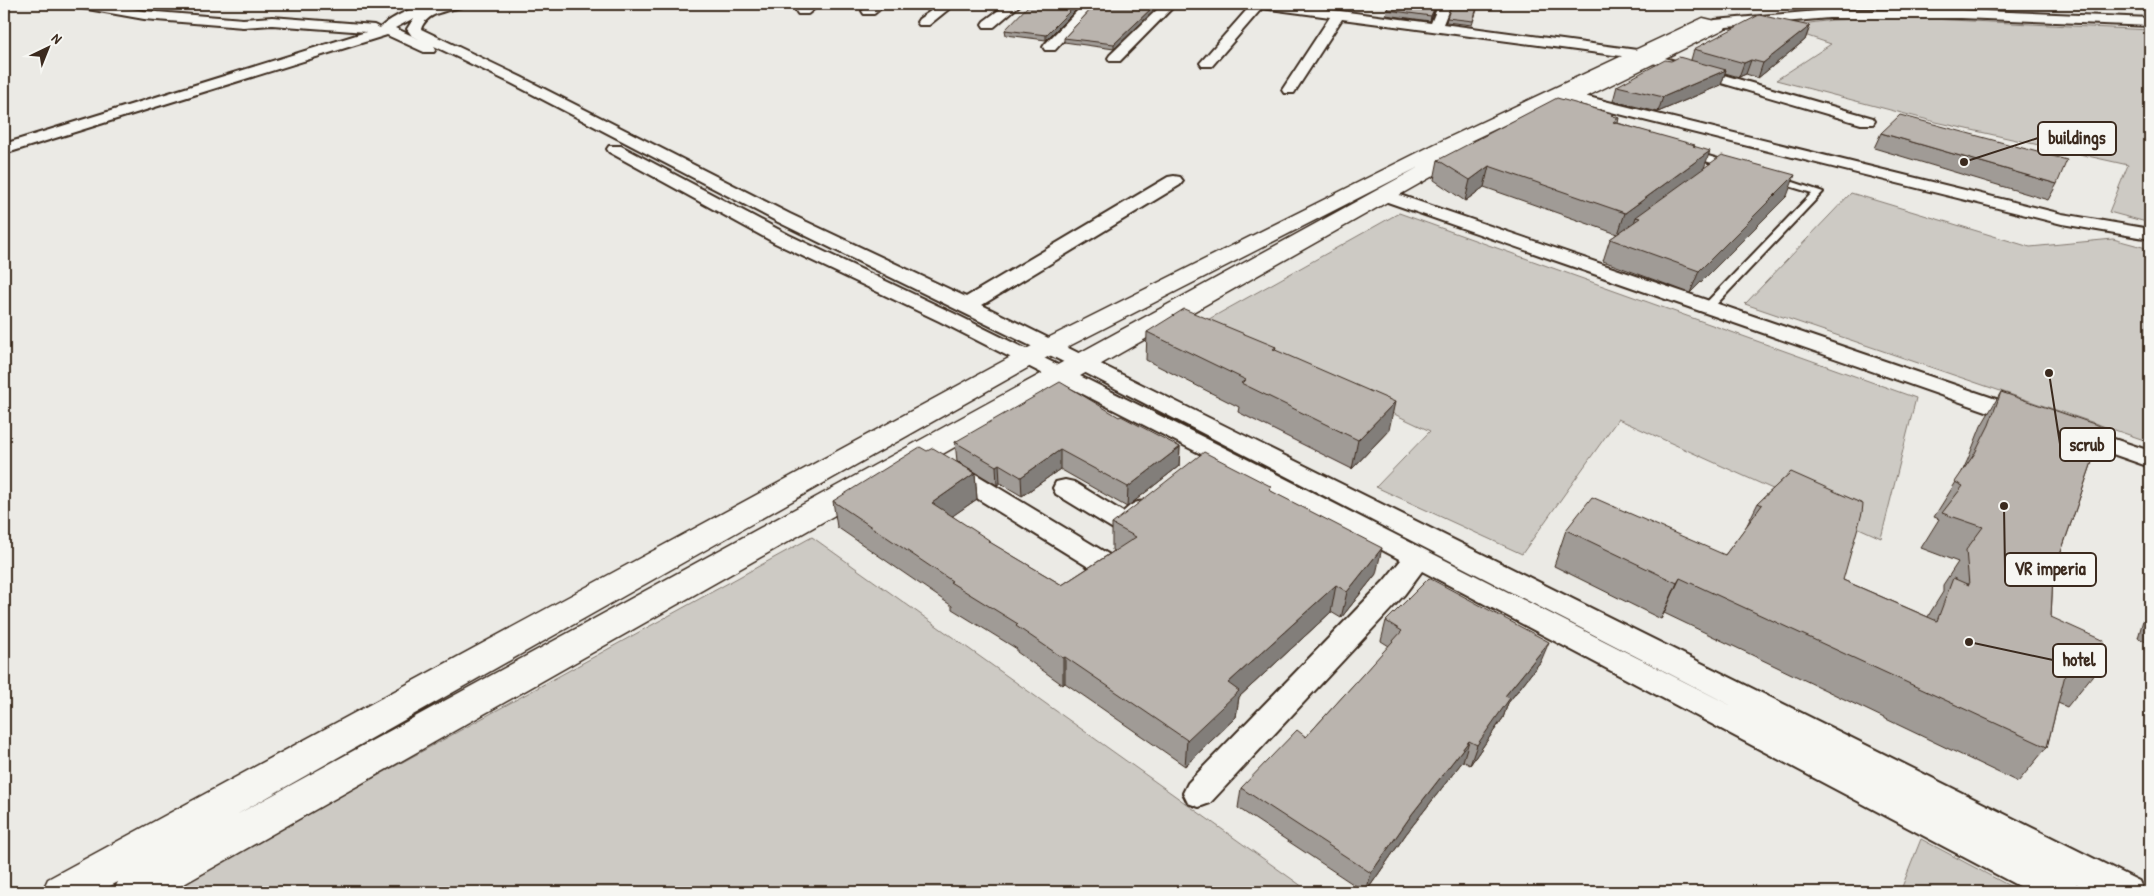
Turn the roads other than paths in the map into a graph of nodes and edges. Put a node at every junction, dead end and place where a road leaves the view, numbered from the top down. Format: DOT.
graph roads {
  1 [pos="82,4"];
  2 [pos="118,4"];
  3 [pos="441,4"];
  4 [pos="456,4"];
  5 [pos="949,4"];
  6 [pos="1014,4"];
  7 [pos="1091,4"];
  8 [pos="1170,4"];
  9 [pos="1260,4"];
  10 [pos="1378,4"];
  11 [pos="1445,4"];
  12 [pos="1986,4"];
  13 [pos="1285,5"];
  14 [pos="1339,14"];
  15 [pos="2150,17"];
  16 [pos="1370,18"];
  17 [pos="272,22"];
  18 [pos="924,22"];
  19 [pos="2150,22"];
  20 [pos="989,24"];
  21 [pos="1715,24"];
  22 [pos="1436,26"];
  23 [pos="388,30"];
  24 [pos="416,31"];
  25 [pos="1050,47"];
  26 [pos="1645,56"];
  27 [pos="1115,58"];
  28 [pos="1207,63"];
  29 [pos="1289,90"];
  30 [pos="1572,98"];
  31 [pos="1867,121"];
  32 [pos="1495,129"];
  33 [pos="4,149"];
  34 [pos="1686,152"];
  35 [pos="1742,169"];
  36 [pos="1761,175"];
  37 [pos="1174,181"];
  38 [pos="1384,195"];
  39 [pos="749,199"];
  40 [pos="726,210"];
  41 [pos="784,218"];
  42 [pos="761,228"];
  43 [pos="2150,234"];
  44 [pos="967,305"];
  45 [pos="1707,308"];
  46 [pos="1039,352"];
  47 [pos="1073,369"];
  48 [pos="1214,452"];
  49 [pos="922,454"];
  50 [pos="2150,458"];
  51 [pos="1065,488"];
  52 [pos="1161,495"];
  53 [pos="1418,558"];
  54 [pos="1104,564"];
  55 [pos="1474,574"];
  56 [pos="1199,793"];
  57 [pos="1927,806"];
  58 [pos="62,892"];
  59 [pos="133,892"];
  60 [pos="2063,892"];
  61 [pos="2127,892"];
  1 -- 17 [label="street"];
  2 -- 17 [label="street"];
  3 -- 23 [label="street"];
  4 -- 24 [label="street"];
  5 -- 18 [label="street"];
  6 -- 20 [label="street"];
  7 -- 25 [label="street"];
  8 -- 27 [label="street"];
  9 -- 13 [label="street"];
  9 -- 28 [label="street"];
  10 -- 16 [label="street"];
  11 -- 22 [label="street"];
  12 -- 15 [label="street"];
  13 -- 14 [label="street"];
  14 -- 16 [label="street"];
  14 -- 29 [label="street"];
  16 -- 22 [label="street"];
  17 -- 23 [label="street"];
  19 -- 21 [label="street"];
  21 -- 26 [label="street"];
  22 -- 26 [label="street"];
  23 -- 24 [label="street"];
  23 -- 33 [label="street"];
  23 -- 40 [label="street"];
  24 -- 39 [label="street"];
  26 -- 30 [label="street"];
  26 -- 31 [label="street"];
  26 -- 32 [label="street"];
  30 -- 32 [label="street"];
  30 -- 43 [label="street"];
  32 -- 38 [label="street"];
  32 -- 46 [label="street"];
  34 -- 35 [label="lane"];
  36 -- 45 [label="lane"];
  37 -- 44 [label="street"];
  38 -- 45 [label="street"];
  38 -- 47 [label="street"];
  39 -- 40 [label="street"];
  39 -- 41 [label="street"];
  40 -- 42 [label="street"];
  41 -- 42 [label="street"];
  41 -- 44 [label="street"];
  42 -- 46 [label="street"];
  44 -- 46 [label="street"];
  45 -- 50 [label="street"];
  46 -- 47 [label="street"];
  46 -- 58 [label="street"];
  47 -- 48 [label="street"];
  47 -- 49 [label="street"];
  48 -- 53 [label="street"];
  48 -- 55 [label="street"];
  49 -- 54 [label="street"];
  49 -- 59 [label="street"];
  51 -- 52 [label="street"];
  53 -- 55 [label="street"];
  53 -- 56 [label="street"];
  55 -- 57 [label="street"];
  57 -- 60 [label="street"];
  57 -- 61 [label="street"];
}
